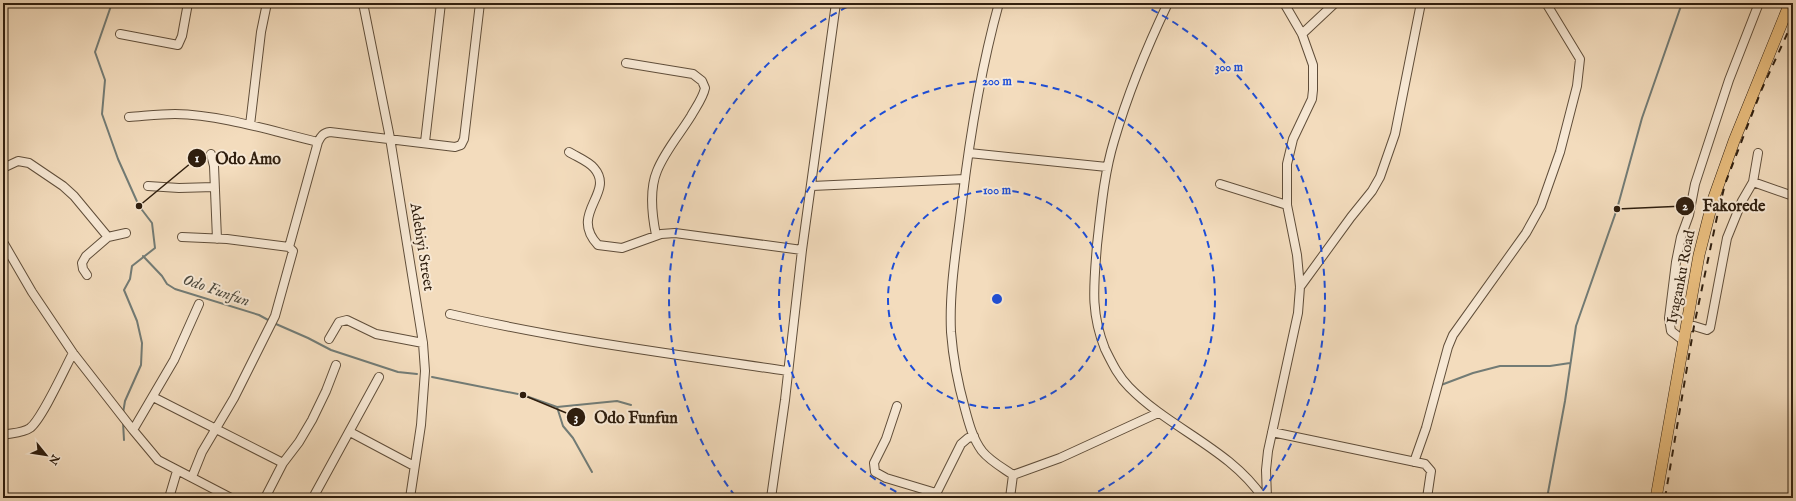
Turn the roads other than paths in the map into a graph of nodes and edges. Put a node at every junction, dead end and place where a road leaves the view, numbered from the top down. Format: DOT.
graph roads {
  1 [pos="188,3"];
  2 [pos="267,3"];
  3 [pos="363,3"];
  4 [pos="441,3"];
  5 [pos="480,3"];
  6 [pos="836,3"];
  7 [pos="999,3"];
  8 [pos="1168,3"];
  9 [pos="1284,3"];
  10 [pos="1335,3"];
  11 [pos="1421,3"];
  12 [pos="1546,3"];
  13 [pos="1759,3"];
  14 [pos="1790,3"];
  15 [pos="120,34"];
  16 [pos="1302,34"];
  17 [pos="626,63"];
  18 [pos="129,117"];
  19 [pos="250,125"];
  20 [pos="390,138"];
  21 [pos="318,142"];
  22 [pos="425,142"];
  23 [pos="568,152"];
  24 [pos="969,153"];
  25 [pos="1758,153"];
  26 [pos="211,154"];
  27 [pos="3,168"];
  28 [pos="1107,168"];
  29 [pos="965,179"];
  30 [pos="1753,182"];
  31 [pos="1220,184"];
  32 [pos="148,186"];
  33 [pos="812,186"];
  34 [pos="214,187"];
  35 [pos="1793,196"];
  36 [pos="1287,205"];
  37 [pos="126,233"];
  38 [pos="656,235"];
  39 [pos="108,237"];
  40 [pos="182,237"];
  41 [pos="217,238"];
  42 [pos="3,242"];
  43 [pos="289,247"];
  44 [pos="802,250"];
  45 [pos="87,275"];
  46 [pos="1300,287"];
  47 [pos="199,304"];
  48 [pos="450,314"];
  49 [pos="1686,328"];
  50 [pos="329,339"];
  51 [pos="1684,341"];
  52 [pos="423,344"];
  53 [pos="73,353"];
  54 [pos="336,365"];
  55 [pos="787,371"];
  56 [pos="379,377"];
  57 [pos="153,397"];
  58 [pos="897,406"];
  59 [pos="1158,413"];
  60 [pos="215,429"];
  61 [pos="133,430"];
  62 [pos="350,432"];
  63 [pos="1272,432"];
  64 [pos="3,435"];
  65 [pos="974,436"];
  66 [pos="1414,462"];
  67 [pos="283,463"];
  68 [pos="414,466"];
  69 [pos="178,471"];
  70 [pos="1013,475"];
  71 [pos="192,477"];
  72 [pos="316,494"];
  73 [pos="935,496"];
  74 [pos="169,498"];
  75 [pos="231,498"];
  76 [pos="265,498"];
  77 [pos="410,498"];
  78 [pos="771,498"];
  79 [pos="1010,498"];
  80 [pos="1263,498"];
  81 [pos="1267,498"];
  82 [pos="1427,498"];
  83 [pos="1656,498"];
  1 -- 15 [label="street"];
  2 -- 19 [label="street"];
  3 -- 20 [label="street, Adebiyi Street"];
  4 -- 22 [label="street"];
  5 -- 22 [label="street"];
  6 -- 33 [label="street"];
  7 -- 24 [label="street"];
  8 -- 28 [label="street"];
  9 -- 16 [label="street"];
  10 -- 16 [label="street"];
  11 -- 46 [label="street"];
  12 -- 66 [label="street"];
  13 -- 51 [label="street"];
  14 -- 49 [label="highway, Iyaganku Road"];
  16 -- 36 [label="street"];
  17 -- 38 [label="street"];
  18 -- 19 [label="street"];
  19 -- 21 [label="street"];
  20 -- 21 [label="street"];
  20 -- 22 [label="street"];
  20 -- 52 [label="street, Adebiyi Street"];
  21 -- 43 [label="street"];
  23 -- 38 [label="street"];
  24 -- 28 [label="street"];
  24 -- 29 [label="street"];
  25 -- 30 [label="street"];
  26 -- 34 [label="street"];
  27 -- 39 [label="street"];
  28 -- 59 [label="street"];
  29 -- 33 [label="street"];
  29 -- 65 [label="street"];
  30 -- 35 [label="street"];
  30 -- 49 [label="street"];
  31 -- 36 [label="street"];
  32 -- 34 [label="street"];
  33 -- 44 [label="street"];
  34 -- 41 [label="street"];
  36 -- 46 [label="street"];
  37 -- 39 [label="street"];
  38 -- 44 [label="street"];
  39 -- 45 [label="street"];
  40 -- 41 [label="street"];
  41 -- 43 [label="street"];
  42 -- 53 [label="street"];
  43 -- 60 [label="street"];
  44 -- 55 [label="street"];
  46 -- 63 [label="street"];
  47 -- 57 [label="street"];
  48 -- 55 [label="street"];
  49 -- 51 [label="highway, Iyaganku Road"];
  50 -- 52 [label="street"];
  51 -- 83 [label="highway, Iyaganku Road"];
  52 -- 68 [label="street, Adebiyi Street"];
  53 -- 61 [label="street"];
  53 -- 64 [label="street"];
  54 -- 67 [label="street"];
  55 -- 78 [label="street"];
  56 -- 62 [label="street"];
  57 -- 60 [label="street"];
  57 -- 61 [label="street"];
  58 -- 73 [label="street"];
  59 -- 70 [label="street"];
  59 -- 80 [label="street"];
  60 -- 67 [label="street"];
  60 -- 71 [label="street"];
  61 -- 69 [label="street"];
  62 -- 68 [label="street"];
  62 -- 72 [label="street"];
  63 -- 66 [label="street"];
  63 -- 81 [label="street"];
  65 -- 70 [label="street"];
  65 -- 73 [label="street"];
  66 -- 82 [label="street"];
  67 -- 76 [label="street"];
  68 -- 77 [label="street, Adebiyi Street"];
  69 -- 71 [label="street"];
  69 -- 74 [label="street"];
  70 -- 79 [label="street"];
  71 -- 75 [label="street"];
}
